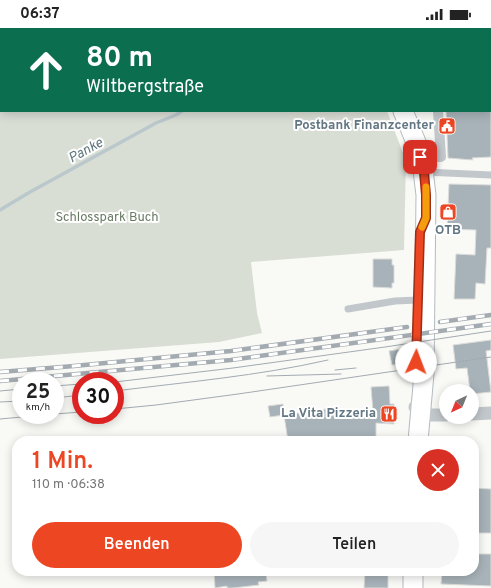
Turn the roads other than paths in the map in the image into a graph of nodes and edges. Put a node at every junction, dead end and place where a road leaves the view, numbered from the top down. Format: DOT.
graph roads {
  1 [pos="403,112"];
  2 [pos="438,112"];
  3 [pos="422,164"];
  4 [pos="491,175"];
  5 [pos="426,218"];
  6 [pos="418,300"];
  7 [pos="348,309"];
  8 [pos="491,413"];
  9 [pos="439,414"];
  10 [pos="479,414"];
  11 [pos="421,415"];
  12 [pos="419,436"];
  13 [pos="413,576"];
  14 [pos="413,588"];
  1 -- 3 [label="main road"];
  2 -- 3 [label="street"];
  3 -- 4 [label="lane"];
  3 -- 5 [label="main road"];
  5 -- 6 [label="street"];
  5 -- 11 [label="main road"];
  6 -- 7 [label="lane"];
  6 -- 11 [label="street"];
  8 -- 10 [label="street"];
  9 -- 11 [label="street"];
  11 -- 12 [label="main road"];
  13 -- 14 [label="main road"];
}
